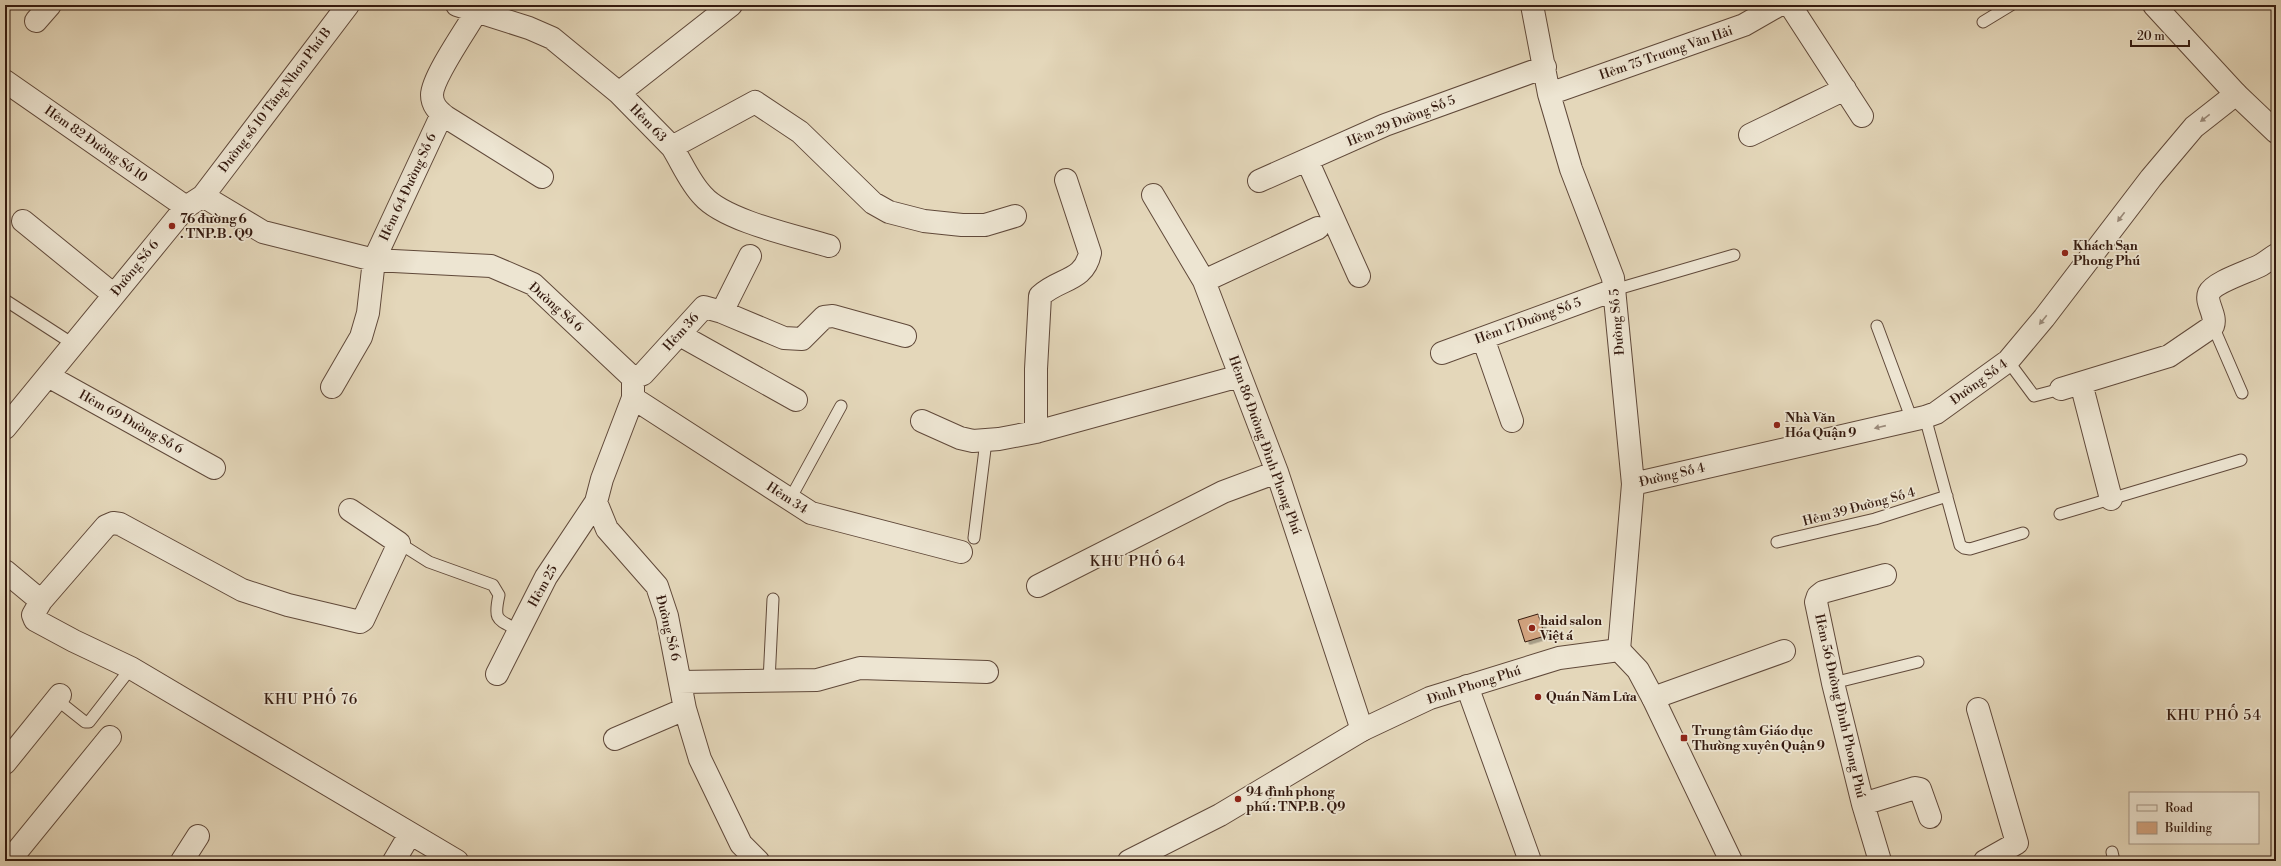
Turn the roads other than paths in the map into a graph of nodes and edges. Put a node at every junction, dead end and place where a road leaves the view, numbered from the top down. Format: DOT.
graph roads {
  1 [pos="50,5"];
  2 [pos="348,5"];
  3 [pos="731,5"];
  4 [pos="1532,5"];
  5 [pos="1780,5"];
  6 [pos="1790,5"];
  7 [pos="2011,5"];
  8 [pos="2154,5"];
  9 [pos="467,8"];
  10 [pos="36,22"];
  11 [pos="1983,22"];
  12 [pos="1545,67"];
  13 [pos="5,81"];
  14 [pos="1845,89"];
  15 [pos="619,93"];
  16 [pos="1549,94"];
  17 [pos="2236,94"];
  18 [pos="442,114"];
  19 [pos="1862,116"];
  20 [pos="2276,132"];
  21 [pos="1750,135"];
  22 [pos="672,147"];
  23 [pos="1307,160"];
  24 [pos="542,177"];
  25 [pos="1066,180"];
  26 [pos="1259,181"];
  27 [pos="1153,195"];
  28 [pos="194,202"];
  29 [pos="1015,216"];
  30 [pos="23,221"];
  31 [pos="1318,228"];
  32 [pos="829,246"];
  33 [pos="1734,255"];
  34 [pos="2276,255"];
  35 [pos="750,256"];
  36 [pos="374,260"];
  37 [pos="1359,276"];
  38 [pos="1204,281"];
  39 [pos="1614,290"];
  40 [pos="114,295"];
  41 [pos="5,300"];
  42 [pos="722,312"];
  43 [pos="1877,326"];
  44 [pos="2213,326"];
  45 [pos="680,335"];
  46 [pos="905,336"];
  47 [pos="1483,338"];
  48 [pos="73,344"];
  49 [pos="1442,352"];
  50 [pos="2008,361"];
  51 [pos="48,376"];
  52 [pos="1240,376"];
  53 [pos="2071,386"];
  54 [pos="332,387"];
  55 [pos="633,388"];
  56 [pos="2242,394"];
  57 [pos="796,400"];
  58 [pos="841,406"];
  59 [pos="1919,419"];
  60 [pos="922,421"];
  61 [pos="1512,421"];
  62 [pos="5,428"];
  63 [pos="1036,432"];
  64 [pos="986,441"];
  65 [pos="2241,460"];
  66 [pos="214,468"];
  67 [pos="1277,472"];
  68 [pos="1632,484"];
  69 [pos="1947,496"];
  70 [pos="2111,499"];
  71 [pos="789,501"];
  72 [pos="596,502"];
  73 [pos="350,510"];
  74 [pos="2060,514"];
  75 [pos="2023,533"];
  76 [pos="1777,542"];
  77 [pos="399,543"];
  78 [pos="968,545"];
  79 [pos="5,571"];
  80 [pos="1885,575"];
  81 [pos="1038,586"];
  82 [pos="773,599"];
  83 [pos="40,601"];
  84 [pos="520,631"];
  85 [pos="1618,650"];
  86 [pos="1784,651"];
  87 [pos="1918,662"];
  88 [pos="131,668"];
  89 [pos="988,672"];
  90 [pos="497,674"];
  91 [pos="769,681"];
  92 [pos="680,682"];
  93 [pos="1833,683"];
  94 [pos="1468,686"];
  95 [pos="58,697"];
  96 [pos="1654,698"];
  97 [pos="685,709"];
  98 [pos="1978,709"];
  99 [pos="1362,730"];
  100 [pos="110,737"];
  101 [pos="615,739"];
  102 [pos="5,763"];
  103 [pos="1863,804"];
  104 [pos="1930,817"];
  105 [pos="410,834"];
  106 [pos="198,836"];
  107 [pos="9,861"];
  108 [pos="182,861"];
  109 [pos="394,861"];
  110 [pos="457,861"];
  111 [pos="758,861"];
  112 [pos="1129,861"];
  113 [pos="1530,861"];
  114 [pos="1731,861"];
  115 [pos="1880,861"];
  116 [pos="1985,861"];
  1 -- 10 [label="street"];
  2 -- 28 [label="street, Đường số 10 Tăng Nhơn Phú B"];
  3 -- 15 [label="street"];
  4 -- 12 [label="street, Đường Số 5"];
  5 -- 16 [label="street, Hẻm 75 Trương Văn Hải"];
  6 -- 14 [label="street"];
  7 -- 11 [label="lane"];
  8 -- 17 [label="street"];
  9 -- 15 [label="street, Hẻm 63"];
  9 -- 18 [label="street"];
  12 -- 16 [label="street, Đường Số 5"];
  12 -- 23 [label="street, Hẻm 29 Đường Số 5"];
  13 -- 28 [label="street, Hẻm 82 Đường Số 10"];
  14 -- 19 [label="street"];
  14 -- 21 [label="street"];
  15 -- 22 [label="street, Hẻm 63"];
  16 -- 39 [label="street, Đường Số 5"];
  17 -- 20 [label="street"];
  17 -- 50 [label="street, Đường Số 4, one-way"];
  18 -- 24 [label="street"];
  18 -- 36 [label="street, Hẻm 64 Đường Số 6"];
  22 -- 29 [label="street, Hẻm 63"];
  22 -- 32 [label="street"];
  23 -- 26 [label="street, Hẻm 29 Đường Số 5"];
  23 -- 37 [label="street"];
  25 -- 63 [label="street"];
  27 -- 38 [label="street, Hẻm 86 Đường Đình Phong Phú"];
  28 -- 36 [label="street, Đường Số 6"];
  28 -- 40 [label="street, Đường Số 6"];
  30 -- 40 [label="street"];
  31 -- 38 [label="street"];
  33 -- 39 [label="lane"];
  34 -- 44 [label="street"];
  35 -- 42 [label="street"];
  36 -- 54 [label="street, Hẻm 64 Đường Số 6"];
  36 -- 55 [label="street, Đường Số 6"];
  38 -- 52 [label="street, Hẻm 86 Đường Đình Phong Phú"];
  39 -- 47 [label="street, Hẻm 17 Đường Số 5"];
  39 -- 68 [label="street, Đường Số 5"];
  40 -- 48 [label="street, Đường Số 6"];
  41 -- 48 [label="lane"];
  42 -- 45 [label="street, Hẻm 36"];
  42 -- 46 [label="street"];
  43 -- 59 [label="lane"];
  44 -- 53 [label="street"];
  44 -- 56 [label="lane"];
  45 -- 55 [label="street, Hẻm 36"];
  45 -- 57 [label="street"];
  47 -- 49 [label="street, Hẻm 17 Đường Số 5"];
  47 -- 61 [label="street"];
  48 -- 51 [label="street, Đường Số 6"];
  50 -- 53 [label="lane"];
  50 -- 59 [label="street, Đường Số 4"];
  51 -- 62 [label="street, Đường Số 6"];
  51 -- 66 [label="street, Hẻm 69 Đường Số 6"];
  52 -- 63 [label="street"];
  52 -- 67 [label="street, Hẻm 86 Đường Đình Phong Phú"];
  53 -- 70 [label="street"];
  55 -- 71 [label="street, Hẻm 34"];
  55 -- 72 [label="street"];
  58 -- 71 [label="lane"];
  59 -- 68 [label="street, Đường Số 4, one-way"];
  59 -- 69 [label="lane"];
  60 -- 64 [label="street"];
  63 -- 64 [label="street"];
  64 -- 78 [label="lane"];
  65 -- 70 [label="lane"];
  67 -- 81 [label="street"];
  67 -- 99 [label="street, Hẻm 86 Đường Đình Phong Phú"];
  68 -- 85 [label="street, Đường Số 5"];
  69 -- 75 [label="lane"];
  69 -- 76 [label="lane, Hẻm 39 Đường Số 4"];
  70 -- 74 [label="lane"];
  71 -- 78 [label="street, Hẻm 34"];
  72 -- 84 [label="street, Hẻm 25"];
  72 -- 92 [label="street, Đường Số 6"];
  73 -- 77 [label="street"];
  77 -- 83 [label="street"];
  77 -- 84 [label="lane"];
  79 -- 83 [label="street"];
  80 -- 93 [label="street, Hẻm 56 Đường Đình Phong Phú"];
  82 -- 91 [label="lane"];
  83 -- 88 [label="street"];
  84 -- 90 [label="street, Hẻm 25"];
  85 -- 94 [label="street, Đình Phong Phú"];
  85 -- 96 [label="street"];
  86 -- 96 [label="street"];
  87 -- 93 [label="lane"];
  88 -- 95 [label="lane"];
  88 -- 105 [label="street"];
  89 -- 91 [label="street"];
  91 -- 92 [label="street"];
  92 -- 97 [label="street, Đường Số 6"];
  93 -- 103 [label="street, Hẻm 56 Đường Đình Phong Phú"];
  94 -- 99 [label="street, Đình Phong Phú"];
  94 -- 113 [label="street"];
  95 -- 102 [label="street"];
  96 -- 114 [label="street"];
  97 -- 101 [label="street"];
  97 -- 111 [label="street, Đường Số 6"];
  98 -- 116 [label="street"];
  99 -- 112 [label="street, Đình Phong Phú"];
  100 -- 107 [label="street"];
  103 -- 104 [label="street"];
  103 -- 115 [label="street, Hẻm 56 Đường Đình Phong Phú"];
  105 -- 109 [label="street"];
  105 -- 110 [label="street"];
  106 -- 108 [label="street"];
}
